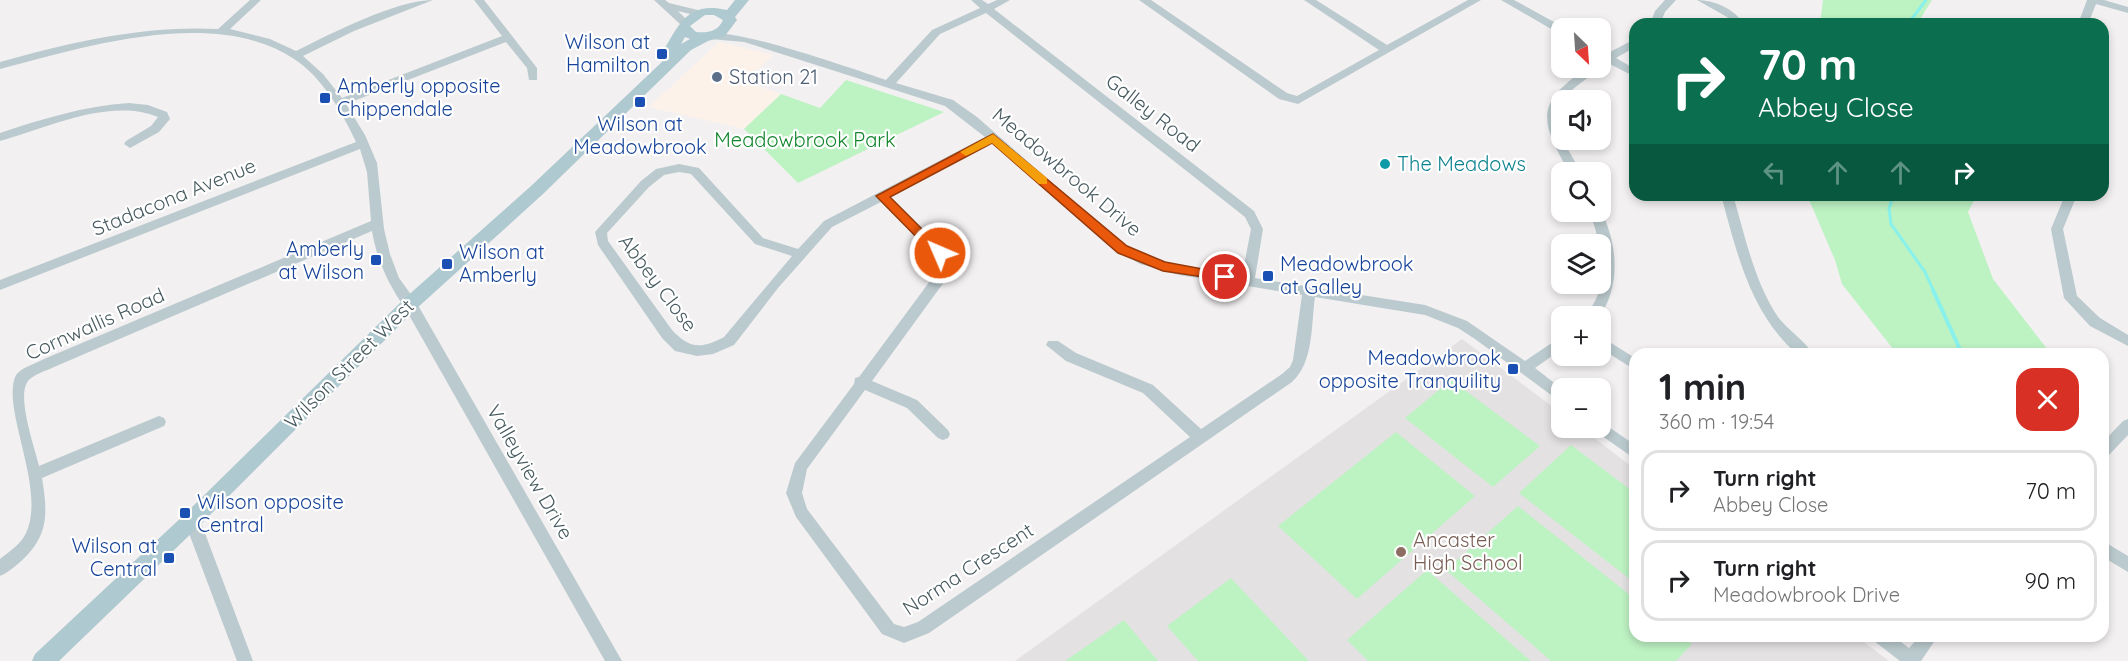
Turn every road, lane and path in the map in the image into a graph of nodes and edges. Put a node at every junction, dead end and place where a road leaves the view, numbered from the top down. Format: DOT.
graph roads {
  1 [pos="256,0"];
  2 [pos="428,0"];
  3 [pos="479,0"];
  4 [pos="730,0"];
  5 [pos="742,0"];
  6 [pos="976,0"];
  7 [pos="1005,0"];
  8 [pos="1144,0"];
  9 [pos="1309,0"];
  10 [pos="1476,0"];
  11 [pos="1506,0"];
  12 [pos="1671,0"];
  13 [pos="1702,0"];
  14 [pos="2092,0"];
  15 [pos="662,2"];
  16 [pos="987,8"];
  17 [pos="2128,10"];
  18 [pos="702,12"];
  19 [pos="1657,18"];
  20 [pos="1734,18"];
  21 [pos="2085,18"];
  22 [pos="729,20"];
  23 [pos="1551,25"];
  24 [pos="685,26"];
  25 [pos="221,32"];
  26 [pos="508,37"];
  27 [pos="707,37"];
  28 [pos="745,39"];
  29 [pos="1629,45"];
  30 [pos="1387,50"];
  31 [pos="1611,54"];
  32 [pos="296,55"];
  33 [pos="1611,62"];
  34 [pos="0,66"];
  35 [pos="660,71"];
  36 [pos="1629,71"];
  37 [pos="533,78"];
  38 [pos="1579,78"];
  39 [pos="888,84"];
  40 [pos="339,103"];
  41 [pos="0,137"];
  42 [pos="993,138"];
  43 [pos="130,144"];
  44 [pos="362,144"];
  45 [pos="1570,162"];
  46 [pos="882,196"];
  47 [pos="1729,201"];
  48 [pos="2069,201"];
  49 [pos="1598,222"];
  50 [pos="376,224"];
  51 [pos="800,254"];
  52 [pos="1248,281"];
  53 [pos="0,285"];
  54 [pos="1309,291"];
  55 [pos="410,304"];
  56 [pos="1600,306"];
  57 [pos="2128,341"];
  58 [pos="1053,345"];
  59 [pos="1799,348"];
  60 [pos="1551,349"];
  61 [pos="1611,349"];
  62 [pos="1629,361"];
  63 [pos="1524,369"];
  64 [pos="860,382"];
  65 [pos="1551,390"];
  66 [pos="159,422"];
  67 [pos="2128,425"];
  68 [pos="943,434"];
  69 [pos="1611,435"];
  70 [pos="1200,436"];
  71 [pos="2109,446"];
  72 [pos="1629,449"];
  73 [pos="35,474"];
  74 [pos="192,520"];
  75 [pos="2109,552"];
  76 [pos="2128,565"];
  77 [pos="0,569"];
  78 [pos="1888,642"];
  79 [pos="1926,642"];
  80 [pos="1912,660"];
  81 [pos="43,661"];
  82 [pos="245,661"];
  83 [pos="614,661"];
  1 -- 25 [label="street"];
  2 -- 32 [label="street"];
  3 -- 26 [label="street"];
  4 -- 18 [label="main road"];
  5 -- 22 [label="main road"];
  6 -- 16 [label="street, Galley Road"];
  7 -- 16 [label="street"];
  8 -- 30 [label="street"];
  9 -- 30 [label="street"];
  10 -- 30 [label="street"];
  11 -- 23 [label="street"];
  12 -- 19 [label="street"];
  13 -- 20 [label="street"];
  14 -- 17 [label="street"];
  14 -- 21 [label="street"];
  15 -- 18 [label="street"];
  15 -- 24 [label="street"];
  16 -- 39 [label="street"];
  16 -- 52 [label="street, Galley Road"];
  18 -- 22 [label="main road"];
  18 -- 24 [label="main road"];
  22 -- 27 [label="main road, Wilson Street West"];
  22 -- 28 [label="street, Meadowbrook Drive"];
  24 -- 27 [label="main road"];
  24 -- 35 [label="main road, Wilson Street West"];
  25 -- 32 [label="street, Valleyview Drive"];
  25 -- 34 [label="street, Valleyview Drive"];
  26 -- 37 [label="street"];
  26 -- 40 [label="street"];
  27 -- 28 [label="street, Meadowbrook Drive"];
  27 -- 35 [label="main road, Wilson Street West"];
  28 -- 39 [label="street, Meadowbrook Drive"];
  29 -- 31 [label="street"];
  32 -- 40 [label="street, Valleyview Drive"];
  33 -- 36 [label="street"];
  35 -- 55 [label="main road, Wilson Street West"];
  38 -- 45 [label="street"];
  39 -- 42 [label="street, Meadowbrook Drive"];
  40 -- 44 [label="street, Valleyview Drive"];
  41 -- 43 [label="street"];
  42 -- 46 [label="street, Abbey Close"];
  42 -- 52 [label="street, Meadowbrook Drive"];
  44 -- 50 [label="street, Valleyview Drive"];
  44 -- 53 [label="street, Stadacona Avenue"];
  46 -- 51 [label="street, Abbey Close"];
  46 -- 64 [label="street, Norma Crescent"];
  47 -- 59 [label="street"];
  48 -- 57 [label="street"];
  49 -- 56 [label="street"];
  50 -- 55 [label="street, Valleyview Drive"];
  50 -- 73 [label="street, Cornwallis Road"];
  51 -- 51 [label="street, Abbey Close"];
  52 -- 54 [label="street, Meadowbrook Drive"];
  54 -- 63 [label="street, Meadowbrook Drive"];
  54 -- 70 [label="street, Norma Crescent"];
  55 -- 74 [label="main road, Wilson Street West"];
  55 -- 83 [label="street, Valleyview Drive"];
  58 -- 70 [label="street"];
  60 -- 63 [label="street"];
  61 -- 62 [label="street"];
  63 -- 65 [label="street, Meadowbrook Drive"];
  64 -- 68 [label="street"];
  64 -- 70 [label="street, Norma Crescent"];
  66 -- 73 [label="street"];
  67 -- 71 [label="street"];
  69 -- 72 [label="street"];
  73 -- 77 [label="street, Cornwallis Road"];
  74 -- 81 [label="main road, Wilson Street West"];
  74 -- 82 [label="street"];
  75 -- 76 [label="street"];
  78 -- 80 [label="street"];
  79 -- 80 [label="street"];
}
